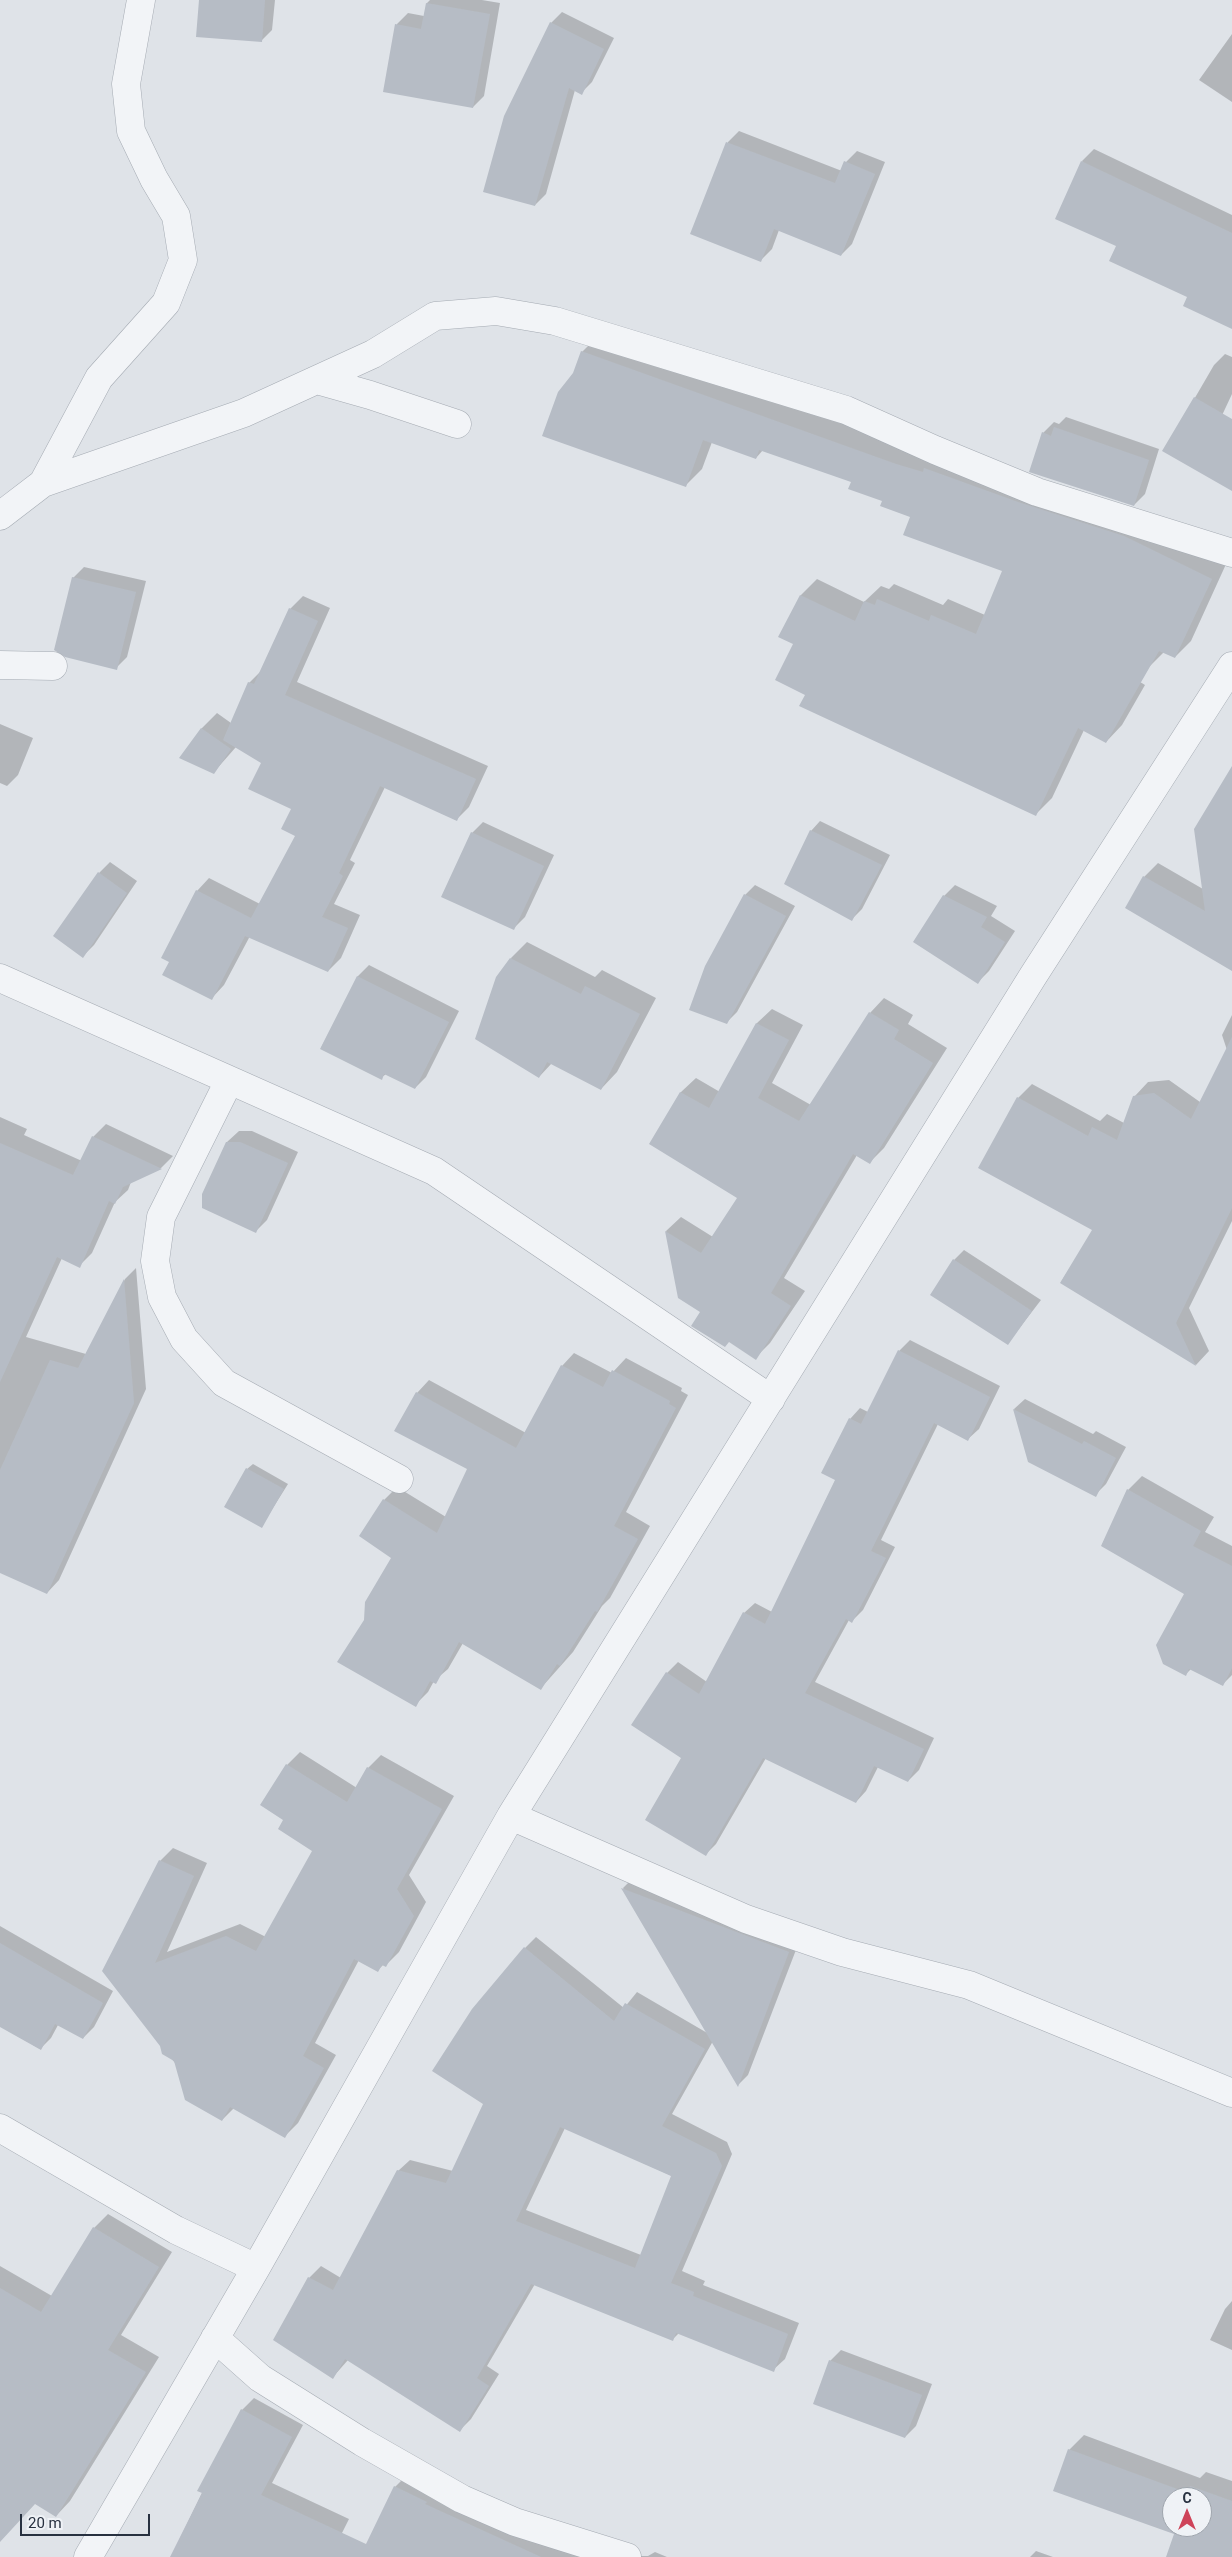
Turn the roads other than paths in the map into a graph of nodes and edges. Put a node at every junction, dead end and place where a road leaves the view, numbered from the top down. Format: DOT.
graph roads {
  1 [pos="141,0"];
  2 [pos="317,380"];
  3 [pos="457,424"];
  4 [pos="43,483"];
  5 [pos="0,516"];
  6 [pos="1232,553"];
  7 [pos="0,665"];
  8 [pos="53,666"];
  9 [pos="1232,666"];
  10 [pos="0,978"];
  11 [pos="229,1081"];
  12 [pos="772,1399"];
  13 [pos="399,1479"];
  14 [pos="511,1816"];
  15 [pos="1232,2093"];
  16 [pos="0,2128"];
  17 [pos="256,2268"];
  18 [pos="215,2338"];
  19 [pos="88,2557"];
  20 [pos="627,2557"];
  1 -- 4 [label="street"];
  2 -- 3 [label="street"];
  2 -- 4 [label="street"];
  2 -- 6 [label="street"];
  4 -- 5 [label="street"];
  7 -- 8 [label="street"];
  9 -- 12 [label="street"];
  10 -- 11 [label="street"];
  11 -- 12 [label="street"];
  11 -- 13 [label="street"];
  12 -- 14 [label="street"];
  14 -- 15 [label="street"];
  14 -- 17 [label="street"];
  16 -- 17 [label="street"];
  17 -- 18 [label="street"];
  18 -- 19 [label="street"];
  18 -- 20 [label="street"];
}
